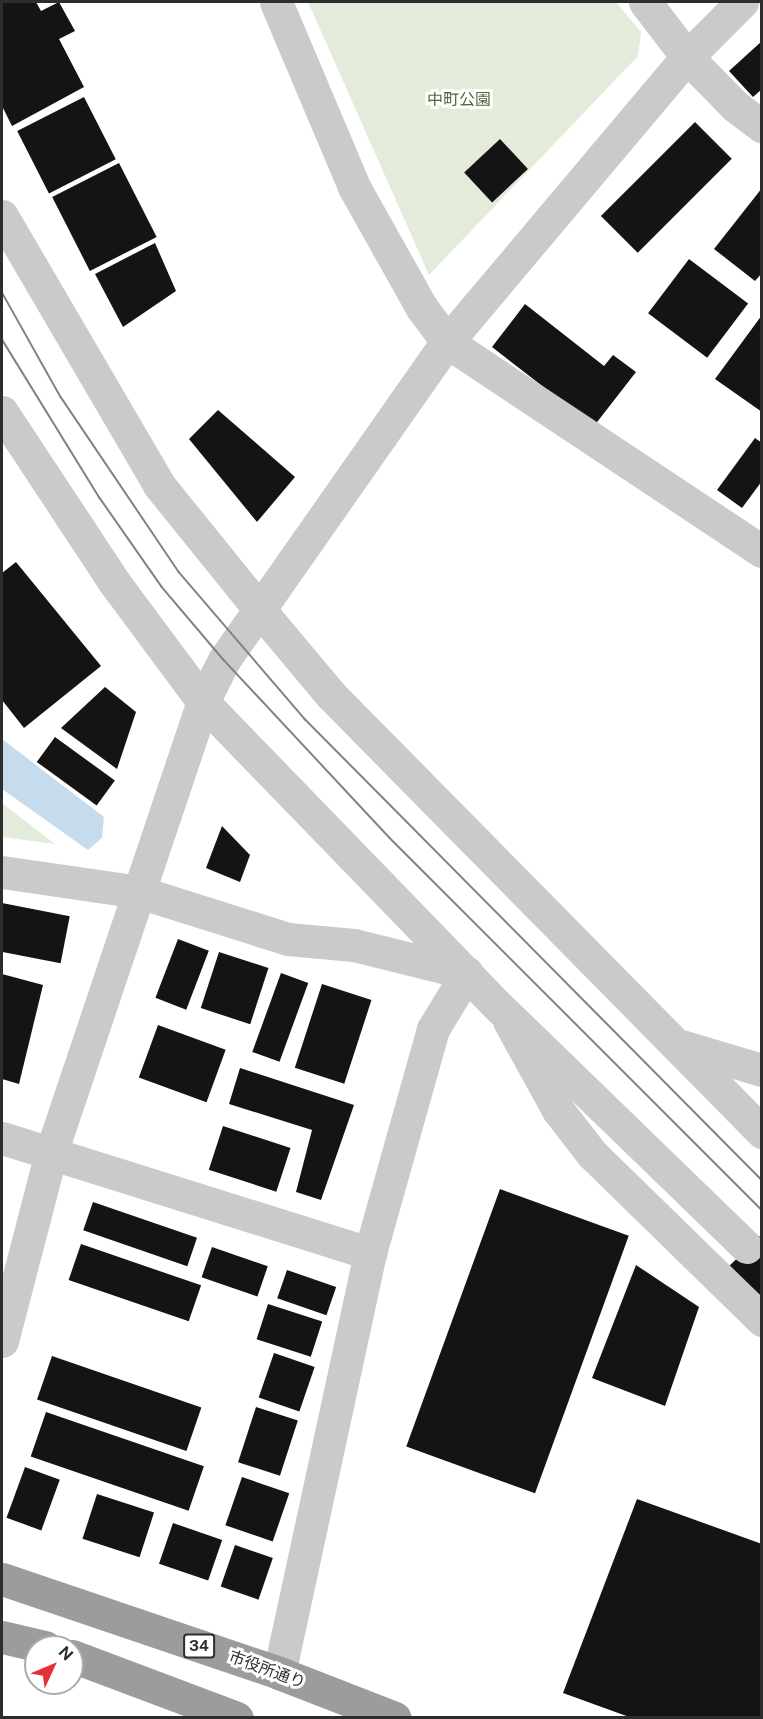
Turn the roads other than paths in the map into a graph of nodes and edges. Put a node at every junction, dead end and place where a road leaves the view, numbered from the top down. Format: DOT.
graph roads {
  1 [pos="276,2"];
  2 [pos="645,2"];
  3 [pos="742,2"];
  4 [pos="687,57"];
  5 [pos="762,126"];
  6 [pos="2,216"];
  7 [pos="447,342"];
  8 [pos="2,412"];
  9 [pos="762,551"];
  10 [pos="259,609"];
  11 [pos="203,702"];
  12 [pos="2,872"];
  13 [pos="139,892"];
  14 [pos="467,973"];
  15 [pos="501,1009"];
  16 [pos="676,1044"];
  17 [pos="762,1070"];
  18 [pos="762,1132"];
  19 [pos="2,1138"];
  20 [pos="51,1153"];
  21 [pos="747,1247"];
  22 [pos="370,1253"];
  23 [pos="762,1320"];
  24 [pos="2,1341"];
  25 [pos="2,1579"];
  26 [pos="2,1637"];
  27 [pos="24,1642"];
  28 [pos="84,1661"];
  29 [pos="279,1673"];
  30 [pos="237,1718"];
  31 [pos="395,1718"];
  1 -- 7 [label="street"];
  2 -- 4 [label="street"];
  3 -- 4 [label="street"];
  4 -- 5 [label="street"];
  4 -- 7 [label="street"];
  6 -- 10 [label="street"];
  7 -- 9 [label="street"];
  7 -- 10 [label="street"];
  8 -- 11 [label="street"];
  10 -- 11 [label="street"];
  10 -- 16 [label="street"];
  11 -- 13 [label="street"];
  11 -- 14 [label="street"];
  12 -- 13 [label="street"];
  13 -- 14 [label="street"];
  13 -- 20 [label="street"];
  14 -- 15 [label="street"];
  14 -- 22 [label="street"];
  15 -- 21 [label="street"];
  15 -- 23 [label="street"];
  16 -- 17 [label="street"];
  16 -- 18 [label="street"];
  19 -- 20 [label="street"];
  20 -- 22 [label="street"];
  20 -- 24 [label="street"];
  22 -- 29 [label="street"];
  25 -- 29 [label="highway, 市役所通り / 34"];
  26 -- 27 [label="highway"];
  28 -- 30 [label="highway"];
  29 -- 31 [label="highway, 市役所通り / 34"];
}
